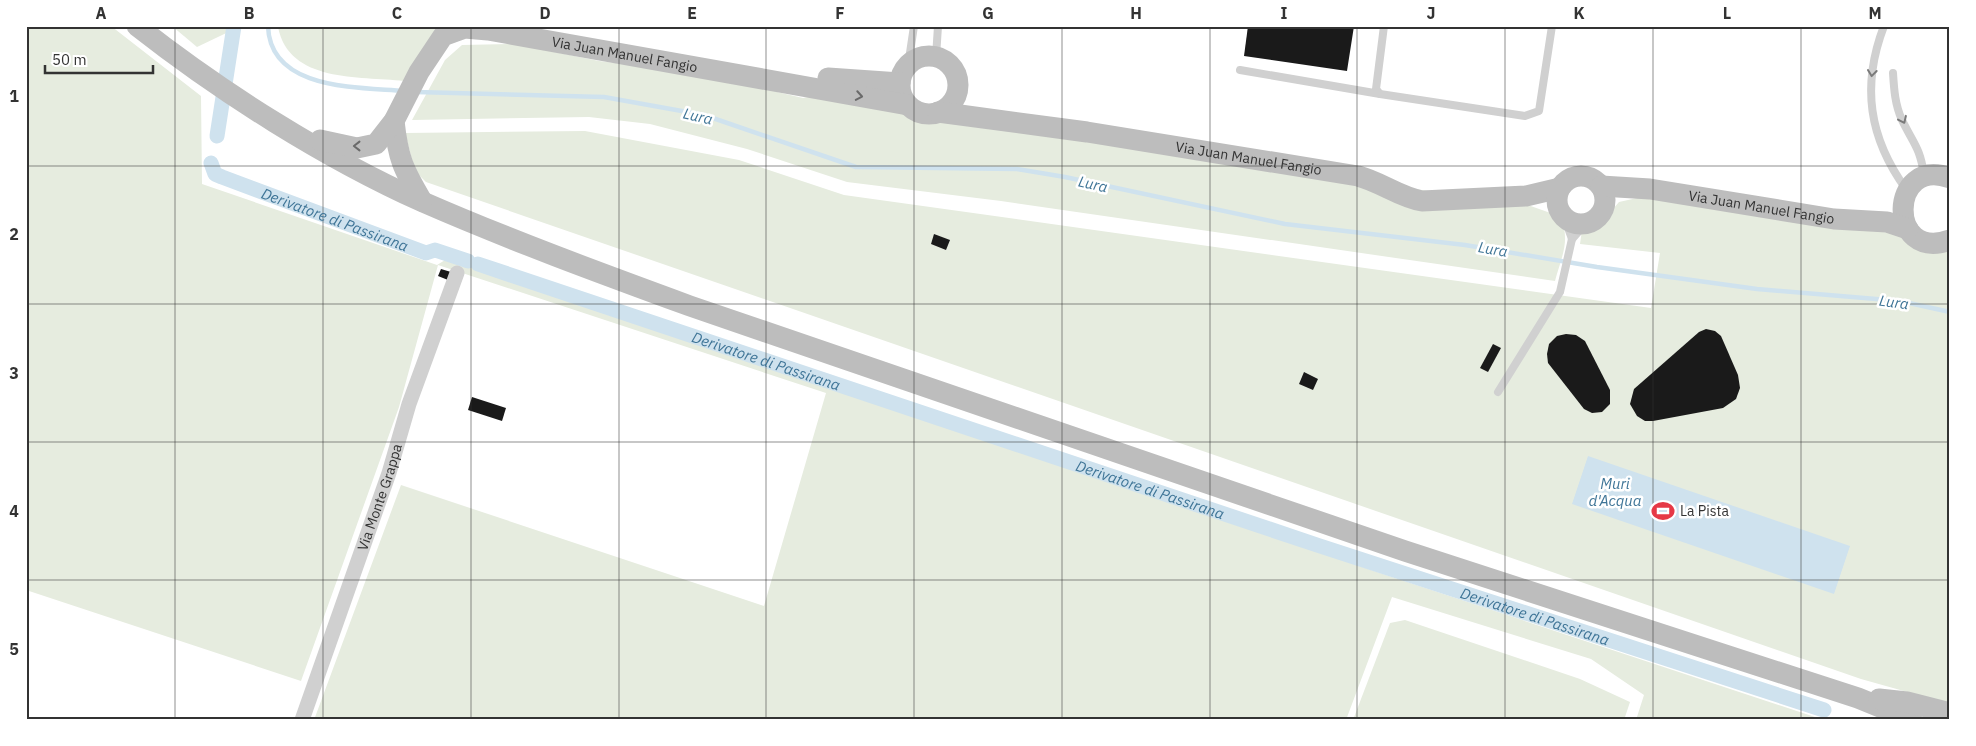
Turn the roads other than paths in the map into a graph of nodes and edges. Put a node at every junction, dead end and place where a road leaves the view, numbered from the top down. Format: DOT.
graph roads {
  1 [pos="137,26"];
  2 [pos="914,26"];
  3 [pos="938,26"];
  4 [pos="1384,26"];
  5 [pos="1552,26"];
  6 [pos="1884,26"];
  7 [pos="936,57"];
  8 [pos="1240,70"];
  9 [pos="725,72"];
  10 [pos="1893,73"];
  11 [pos="904,75"];
  12 [pos="1380,94"];
  13 [pos="955,98"];
  14 [pos="908,105"];
  15 [pos="938,112"];
  16 [pos="967,116"];
  17 [pos="394,121"];
  18 [pos="293,134"];
  19 [pos="1924,177"];
  20 [pos="1950,178"];
  21 [pos="1560,188"];
  22 [pos="1526,196"];
  23 [pos="1603,196"];
  24 [pos="1905,197"];
  25 [pos="422,201"];
  26 [pos="1563,214"];
  27 [pos="1859,220"];
  28 [pos="1586,223"];
  29 [pos="1908,229"];
  30 [pos="1572,240"];
  31 [pos="1950,240"];
  32 [pos="457,274"];
  33 [pos="1498,392"];
  34 [pos="1858,698"];
  35 [pos="1950,713"];
  36 [pos="302,720"];
  37 [pos="1884,720"];
  38 [pos="1912,720"];
  1 -- 18 [label="street"];
  2 -- 11 [label="lane"];
  3 -- 7 [label="lane"];
  4 -- 12 [label="lane"];
  5 -- 12 [label="lane"];
  6 -- 24 [label="lane, one-way"];
  7 -- 11 [label="street, Via Juan Manuel Fangio"];
  7 -- 13 [label="street"];
  8 -- 12 [label="lane"];
  9 -- 11 [label="street, Via Juan Manuel Fangio"];
  9 -- 14 [label="street, Via Juan Manuel Fangio, one-way"];
  9 -- 17 [label="street, Via Juan Manuel Fangio"];
  10 -- 19 [label="lane, one-way"];
  11 -- 14 [label="street"];
  13 -- 15 [label="street"];
  13 -- 16 [label="street"];
  14 -- 15 [label="street, Via Juan Manuel Fangio"];
  15 -- 16 [label="street, Via Juan Manuel Fangio"];
  16 -- 22 [label="street, Via Juan Manuel Fangio"];
  17 -- 18 [label="street, Via Juan Manuel Fangio, one-way"];
  17 -- 25 [label="street"];
  18 -- 25 [label="street"];
  19 -- 20 [label="street"];
  19 -- 24 [label="street, Via Juan Manuel Fangio"];
  21 -- 22 [label="street, Via Juan Manuel Fangio"];
  21 -- 23 [label="street"];
  21 -- 26 [label="street"];
  22 -- 26 [label="street, Via Juan Manuel Fangio"];
  23 -- 27 [label="street, Via Juan Manuel Fangio"];
  23 -- 28 [label="street"];
  24 -- 27 [label="street, Via Juan Manuel Fangio"];
  24 -- 29 [label="street"];
  25 -- 34 [label="street"];
  26 -- 28 [label="street"];
  26 -- 30 [label="lane"];
  27 -- 29 [label="street, Via Juan Manuel Fangio"];
  28 -- 30 [label="lane"];
  29 -- 31 [label="street, Via Juan Manuel Fangio"];
  30 -- 33 [label="lane"];
  32 -- 36 [label="street, Via Monte Grappa"];
  34 -- 35 [label="street"];
  34 -- 37 [label="street"];
  34 -- 38 [label="street"];
}
